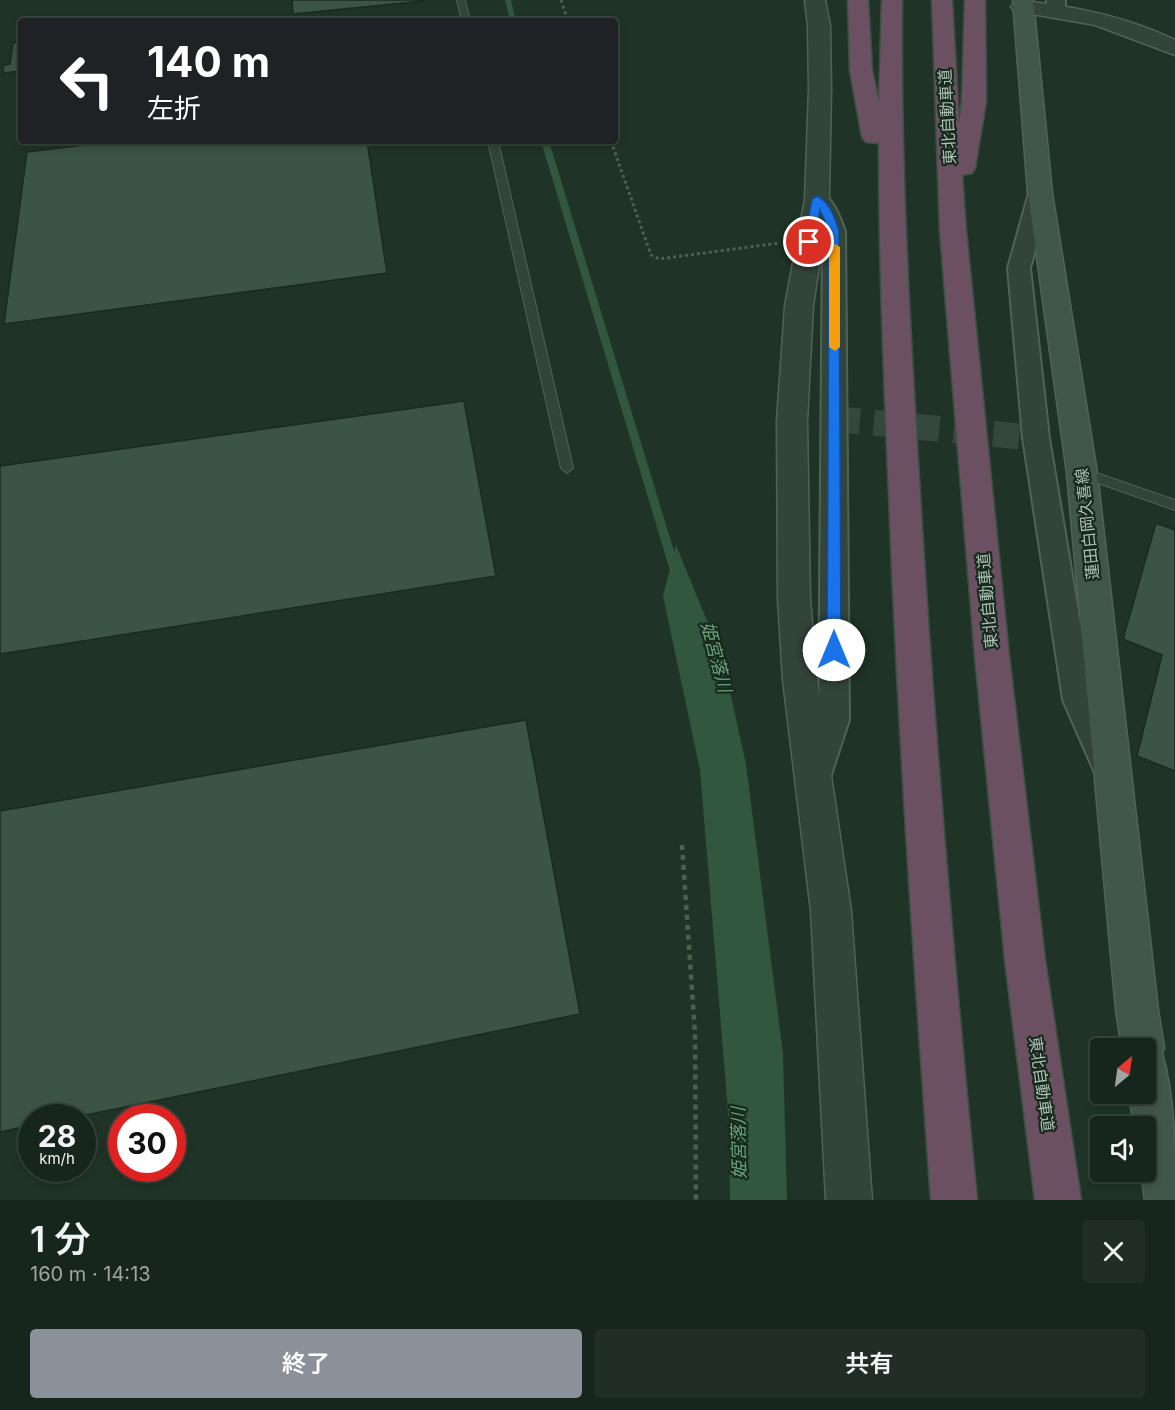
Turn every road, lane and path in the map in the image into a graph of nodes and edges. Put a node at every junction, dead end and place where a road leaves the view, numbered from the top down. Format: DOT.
graph roads {
  1 [pos="461,0"];
  2 [pos="561,0"];
  3 [pos="815,0"];
  4 [pos="858,0"];
  5 [pos="892,0"];
  6 [pos="942,0"];
  7 [pos="975,0"];
  8 [pos="1023,4"];
  9 [pos="1056,5"];
  10 [pos="465,18"];
  11 [pos="567,18"];
  12 [pos="1175,48"];
  13 [pos="494,144"];
  14 [pos="611,144"];
  15 [pos="1040,193"];
  16 [pos="817,199"];
  17 [pos="891,225"];
  18 [pos="953,231"];
  19 [pos="809,242"];
  20 [pos="567,468"];
  21 [pos="1082,473"];
  22 [pos="1175,505"];
  23 [pos="1114,781"];
  24 [pos="814,783"];
  25 [pos="682,845"];
  26 [pos="1141,1038"];
  27 [pos="1152,1104"];
  28 [pos="696,1200"];
  29 [pos="849,1200"];
  30 [pos="954,1200"];
  31 [pos="1058,1200"];
  32 [pos="1168,1200"];
  1 -- 10 [label="lane"];
  2 -- 11 [label="path"];
  3 -- 16 [label="street"];
  4 -- 17 [label="highway"];
  5 -- 17 [label="highway"];
  6 -- 18 [label="highway, 東北自動車道"];
  7 -- 18 [label="highway"];
  8 -- 9 [label="street"];
  8 -- 15 [label="main road, 蓮田白岡久喜線"];
  9 -- 12 [label="street"];
  13 -- 20 [label="lane"];
  14 -- 19 [label="path"];
  15 -- 21 [label="main road, 蓮田白岡久喜線"];
  15 -- 23 [label="street"];
  16 -- 19 [label="street"];
  16 -- 24 [label="street"];
  17 -- 30 [label="highway"];
  18 -- 31 [label="highway, 東北自動車道"];
  19 -- 24 [label="street"];
  21 -- 22 [label="lane"];
  21 -- 23 [label="main road, 蓮田白岡久喜線"];
  23 -- 26 [label="main road, 蓮田白岡久喜線"];
  24 -- 29 [label="street"];
  25 -- 28 [label="path"];
  27 -- 32 [label="main road"];
}
